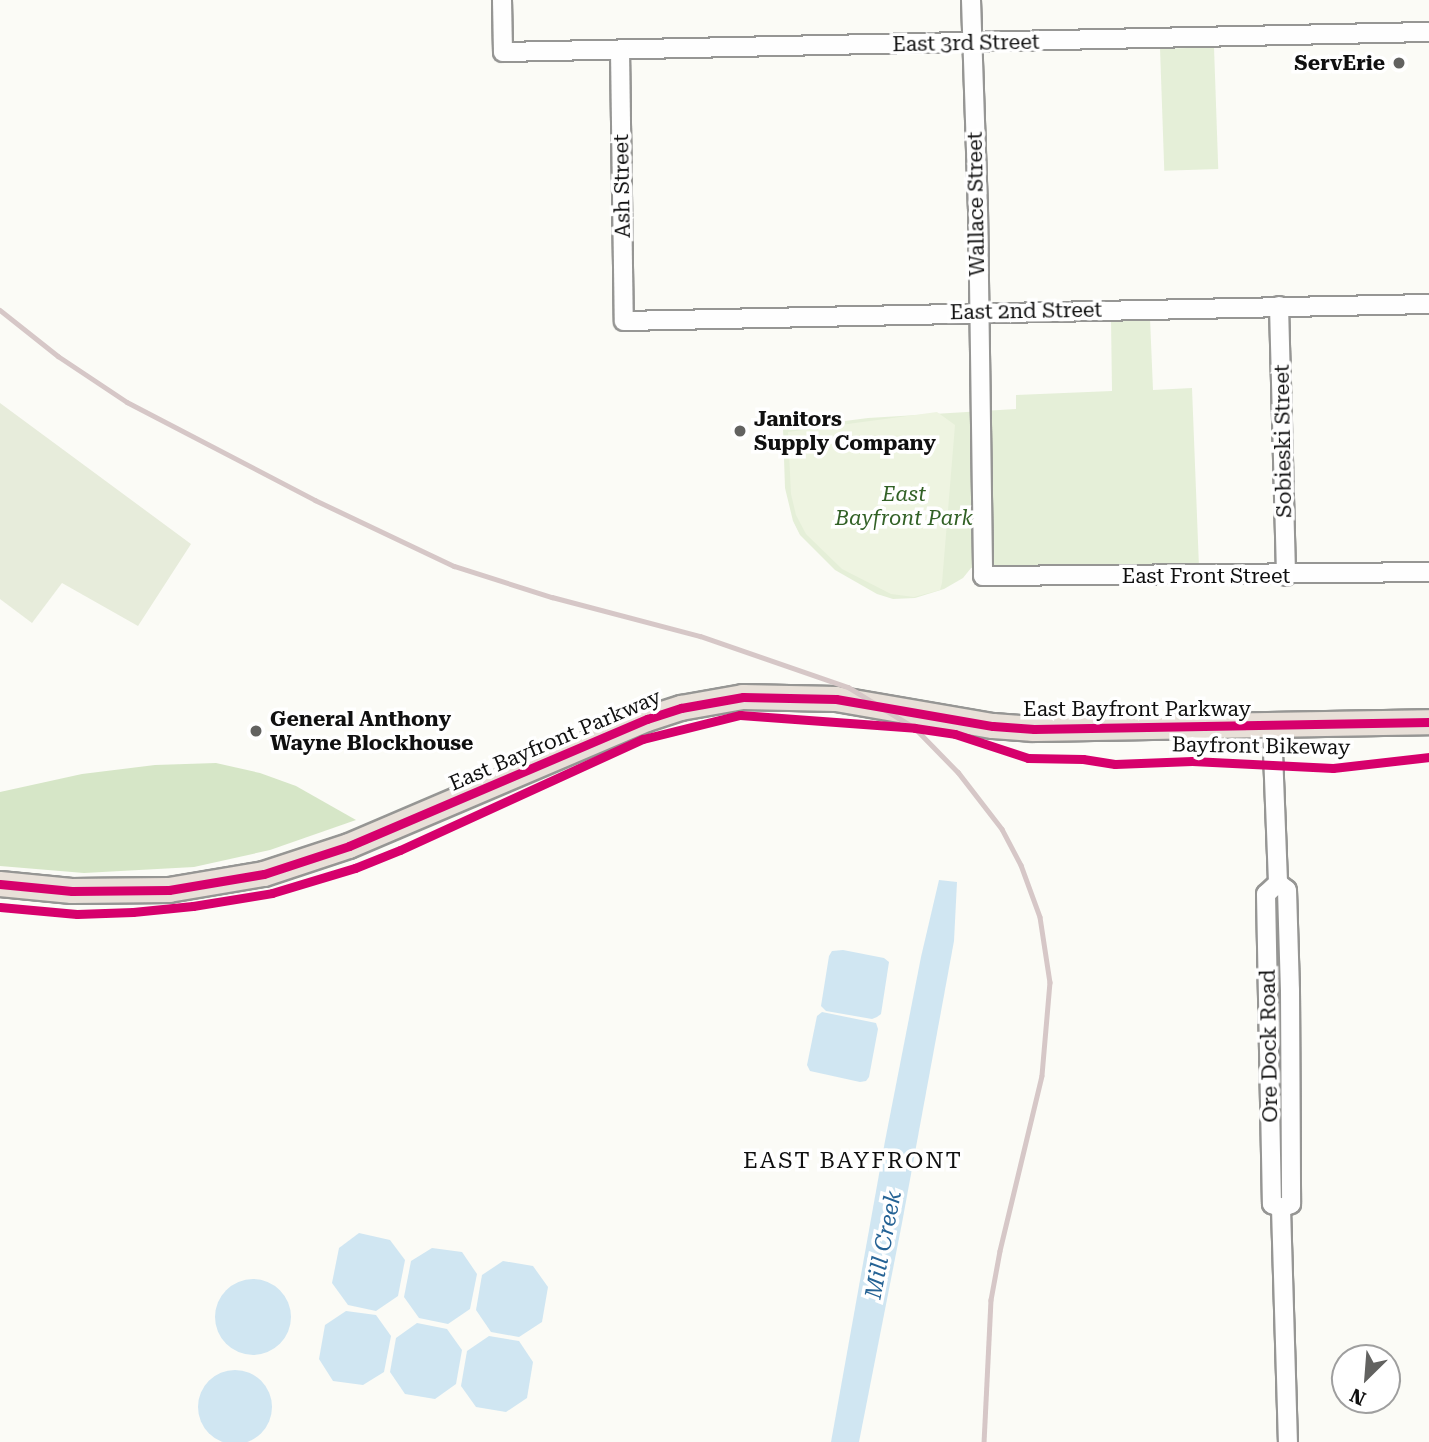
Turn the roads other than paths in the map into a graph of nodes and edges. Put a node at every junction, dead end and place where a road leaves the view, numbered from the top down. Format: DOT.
graph roads {
  1 [pos="502,0"];
  2 [pos="971,0"];
  3 [pos="1429,32"];
  4 [pos="972,43"];
  5 [pos="620,51"];
  6 [pos="1429,304"];
  7 [pos="1279,306"];
  8 [pos="978,312"];
  9 [pos="624,321"];
  10 [pos="1429,572"];
  11 [pos="983,576"];
  12 [pos="1286,576"];
  13 [pos="1429,722"];
  14 [pos="1272,726"];
  15 [pos="0,884"];
  16 [pos="1288,1442"];
  1 -- 5 [label="street, East 3rd Street"];
  2 -- 4 [label="street, Wallace Street"];
  3 -- 4 [label="street, East 3rd Street"];
  4 -- 5 [label="street, East 3rd Street"];
  4 -- 8 [label="street, Wallace Street"];
  5 -- 9 [label="street, Ash Street"];
  6 -- 7 [label="street, East 2nd Street"];
  7 -- 8 [label="street, East 2nd Street"];
  7 -- 12 [label="street, Sobieski Street"];
  8 -- 9 [label="street, East 2nd Street"];
  8 -- 11 [label="street, Wallace Street"];
  10 -- 12 [label="street, East Front Street"];
  11 -- 12 [label="street, East Front Street"];
  13 -- 14 [label="highway, East Bayfront Parkway"];
  14 -- 15 [label="highway, East Bayfront Parkway"];
  14 -- 16 [label="street, Ore Dock Road"];
}
